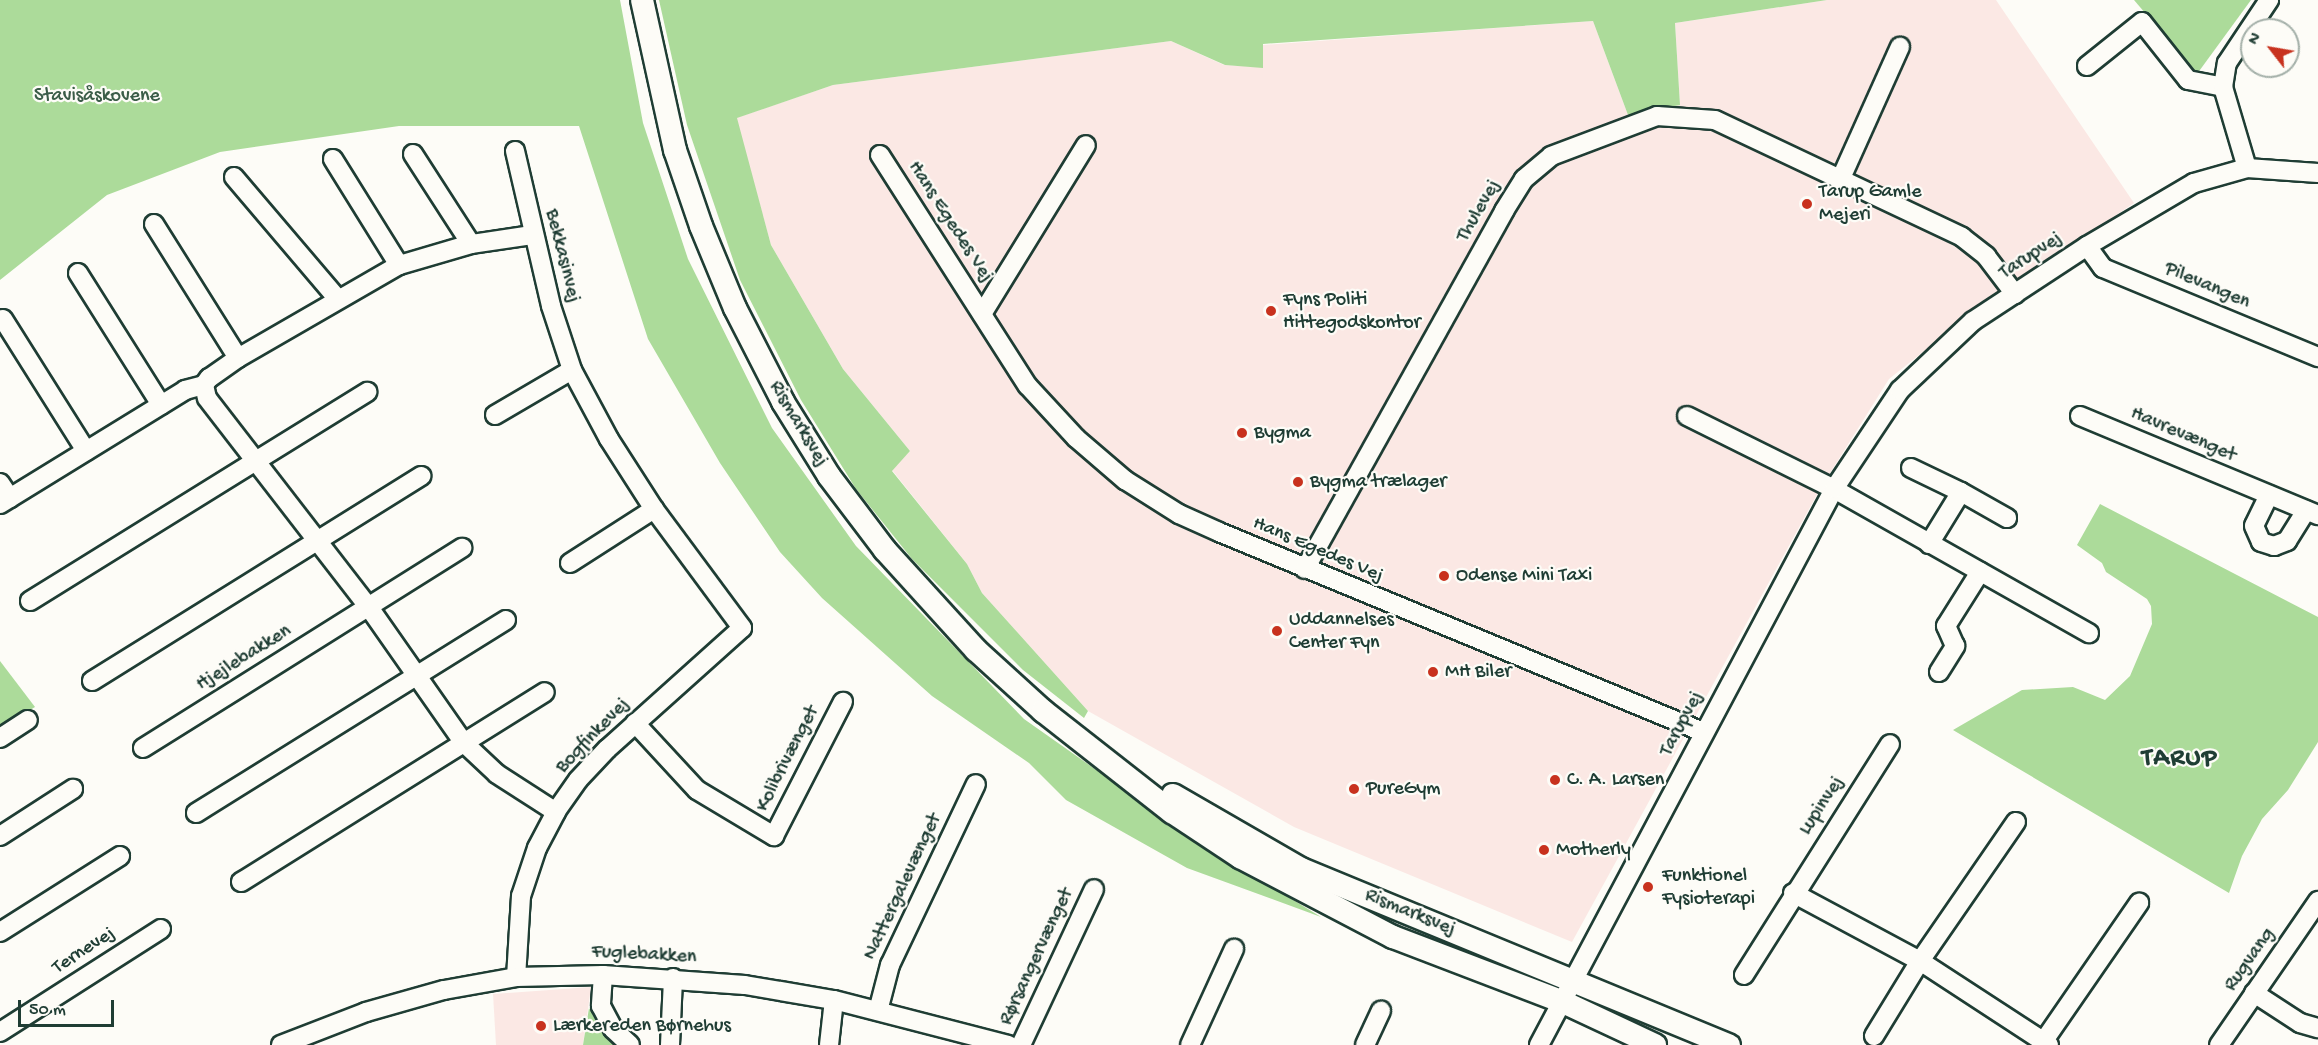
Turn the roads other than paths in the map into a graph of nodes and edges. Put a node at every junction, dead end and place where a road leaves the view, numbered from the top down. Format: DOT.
graph roads {
  1 [pos="642,0"];
  2 [pos="2269,0"];
  3 [pos="1900,47"];
  4 [pos="2087,66"];
  5 [pos="2223,87"];
  6 [pos="1086,145"];
  7 [pos="515,151"];
  8 [pos="413,154"];
  9 [pos="880,155"];
  10 [pos="333,159"];
  11 [pos="2247,168"];
  12 [pos="2318,173"];
  13 [pos="234,177"];
  14 [pos="1841,178"];
  15 [pos="154,224"];
  16 [pos="532,235"];
  17 [pos="471,244"];
  18 [pos="2087,246"];
  19 [pos="399,265"];
  20 [pos="78,273"];
  21 [pos="2014,294"];
  22 [pos="337,298"];
  23 [pos="982,314"];
  24 [pos="3,319"];
  25 [pos="2318,357"];
  26 [pos="238,358"];
  27 [pos="573,370"];
  28 [pos="204,385"];
  29 [pos="367,392"];
  30 [pos="161,405"];
  31 [pos="495,416"];
  32 [pos="1687,416"];
  33 [pos="2080,416"];
  34 [pos="86,451"];
  35 [pos="255,462"];
  36 [pos="1911,468"];
  37 [pos="421,476"];
  38 [pos="1834,489"];
  39 [pos="1961,492"];
  40 [pos="3,495"];
  41 [pos="2269,495"];
  42 [pos="654,509"];
  43 [pos="2312,513"];
  44 [pos="2007,518"];
  45 [pos="317,541"];
  46 [pos="1929,544"];
  47 [pos="462,548"];
  48 [pos="570,563"];
  49 [pos="1305,569"];
  50 [pos="1980,572"];
  51 [pos="30,601"];
  52 [pos="368,606"];
  53 [pos="506,620"];
  54 [pos="742,628"];
  55 [pos="2089,633"];
  56 [pos="1939,672"];
  57 [pos="417,675"];
  58 [pos="92,681"];
  59 [pos="545,692"];
  60 [pos="843,702"];
  61 [pos="28,720"];
  62 [pos="635,723"];
  63 [pos="1703,732"];
  64 [pos="0,738"];
  65 [pos="464,743"];
  66 [pos="1890,744"];
  67 [pos="143,747"];
  68 [pos="1104,756"];
  69 [pos="976,784"];
  70 [pos="73,789"];
  71 [pos="196,813"];
  72 [pos="556,813"];
  73 [pos="2016,822"];
  74 [pos="0,836"];
  75 [pos="120,856"];
  76 [pos="241,882"];
  77 [pos="1094,889"];
  78 [pos="1793,893"];
  79 [pos="2318,901"];
  80 [pos="2139,903"];
  81 [pos="161,929"];
  82 [pos="0,932"];
  83 [pos="1234,949"];
  84 [pos="1920,961"];
  85 [pos="603,975"];
  86 [pos="1744,975"];
  87 [pos="516,977"];
  88 [pos="673,978"];
  89 [pos="1571,978"];
  90 [pos="2254,993"];
  91 [pos="834,1000"];
  92 [pos="1561,1000"];
  93 [pos="878,1011"];
  94 [pos="1381,1011"];
  95 [pos="2318,1028"];
  96 [pos="0,1032"];
  97 [pos="1874,1036"];
  98 [pos="286,1044"];
  99 [pos="1002,1044"];
  100 [pos="2044,1044"];
  101 [pos="630,1045"];
  102 [pos="670,1045"];
  103 [pos="829,1045"];
  104 [pos="1020,1045"];
  105 [pos="1190,1045"];
  106 [pos="1365,1045"];
  107 [pos="1539,1045"];
  108 [pos="1655,1045"];
  109 [pos="1729,1045"];
  110 [pos="2219,1045"];
  1 -- 68 [label="main road, Rismarksvej"];
  2 -- 5 [label="street"];
  3 -- 14 [label="street"];
  4 -- 5 [label="street"];
  5 -- 11 [label="street"];
  6 -- 23 [label="street, Hans Egedes Vej"];
  7 -- 16 [label="street, Bekkasinvej"];
  8 -- 17 [label="street"];
  9 -- 23 [label="street, Hans Egedes Vej"];
  10 -- 19 [label="street"];
  11 -- 12 [label="street, Tarupvej"];
  11 -- 18 [label="street, Tarupvej"];
  13 -- 22 [label="street"];
  14 -- 21 [label="street, Thulevej"];
  14 -- 49 [label="street, Thulevej"];
  15 -- 26 [label="street"];
  16 -- 17 [label="street"];
  16 -- 27 [label="street, Bekkasinvej"];
  17 -- 19 [label="street"];
  18 -- 21 [label="street, Tarupvej"];
  18 -- 25 [label="street, Pilevangen"];
  19 -- 22 [label="street"];
  20 -- 30 [label="street"];
  21 -- 38 [label="street, Tarupvej"];
  22 -- 26 [label="street"];
  23 -- 49 [label="street, Hans Egedes Vej"];
  24 -- 34 [label="street"];
  26 -- 28 [label="street"];
  27 -- 31 [label="street"];
  27 -- 42 [label="street, Bekkasinvej"];
  28 -- 30 [label="street"];
  28 -- 35 [label="street"];
  29 -- 35 [label="street"];
  30 -- 34 [label="street"];
  32 -- 38 [label="street"];
  33 -- 41 [label="street, Havrevænget"];
  34 -- 40 [label="street"];
  35 -- 45 [label="street"];
  35 -- 51 [label="street"];
  36 -- 39 [label="street"];
  37 -- 45 [label="street"];
  38 -- 46 [label="street"];
  38 -- 63 [label="street, Tarupvej"];
  39 -- 44 [label="street"];
  39 -- 46 [label="street"];
  41 -- 43 [label="street, Havrevænget"];
  41 -- 43 [label="street, Havrevænget"];
  42 -- 48 [label="street"];
  42 -- 54 [label="street, Bekkasinvej"];
  45 -- 52 [label="street"];
  45 -- 58 [label="street"];
  46 -- 50 [label="street"];
  47 -- 52 [label="street, Hjejlebakken"];
  49 -- 63 [label="street, Hans Egedes Vej"];
  50 -- 55 [label="street"];
  50 -- 56 [label="street"];
  52 -- 57 [label="street"];
  52 -- 67 [label="street, Hjejlebakken"];
  53 -- 57 [label="street"];
  54 -- 62 [label="street, Bogfinkevej"];
  57 -- 65 [label="street"];
  57 -- 71 [label="street"];
  59 -- 65 [label="street"];
  60 -- 62 [label="street, Kolibrivænget"];
  61 -- 64 [label="street"];
  62 -- 72 [label="street, Bogfinkevej"];
  63 -- 89 [label="street, Tarupvej"];
  65 -- 72 [label="street"];
  65 -- 76 [label="street"];
  66 -- 78 [label="street, Lupinvej"];
  68 -- 89 [label="main road, Rismarksvej"];
  68 -- 92 [label="main road, Rismarksvej"];
  69 -- 93 [label="street, Nattergalevænget"];
  70 -- 74 [label="street"];
  72 -- 87 [label="street, Bogfinkevej"];
  73 -- 84 [label="street"];
  75 -- 82 [label="street"];
  77 -- 104 [label="street, Rørsangervænget"];
  78 -- 84 [label="street"];
  78 -- 86 [label="street, Lupinvej"];
  79 -- 90 [label="street, Rugvang"];
  80 -- 100 [label="street"];
  81 -- 96 [label="street, Ternevej"];
  83 -- 105 [label="street"];
  84 -- 97 [label="street"];
  84 -- 100 [label="street"];
  85 -- 87 [label="street, Fuglebakken"];
  85 -- 88 [label="street, Fuglebakken"];
  85 -- 101 [label="street"];
  87 -- 98 [label="street, Fuglebakken"];
  88 -- 91 [label="street, Fuglebakken"];
  88 -- 102 [label="street"];
  89 -- 92 [label="street, Tarupvej"];
  89 -- 109 [label="main road, Rismarksvej"];
  90 -- 95 [label="street"];
  90 -- 110 [label="street, Rugvang"];
  91 -- 93 [label="street, Fuglebakken"];
  91 -- 103 [label="street"];
  92 -- 107 [label="street, Tarupvej"];
  92 -- 108 [label="main road, Rismarksvej"];
  93 -- 99 [label="street, Fuglebakken"];
  94 -- 106 [label="street"];
}
